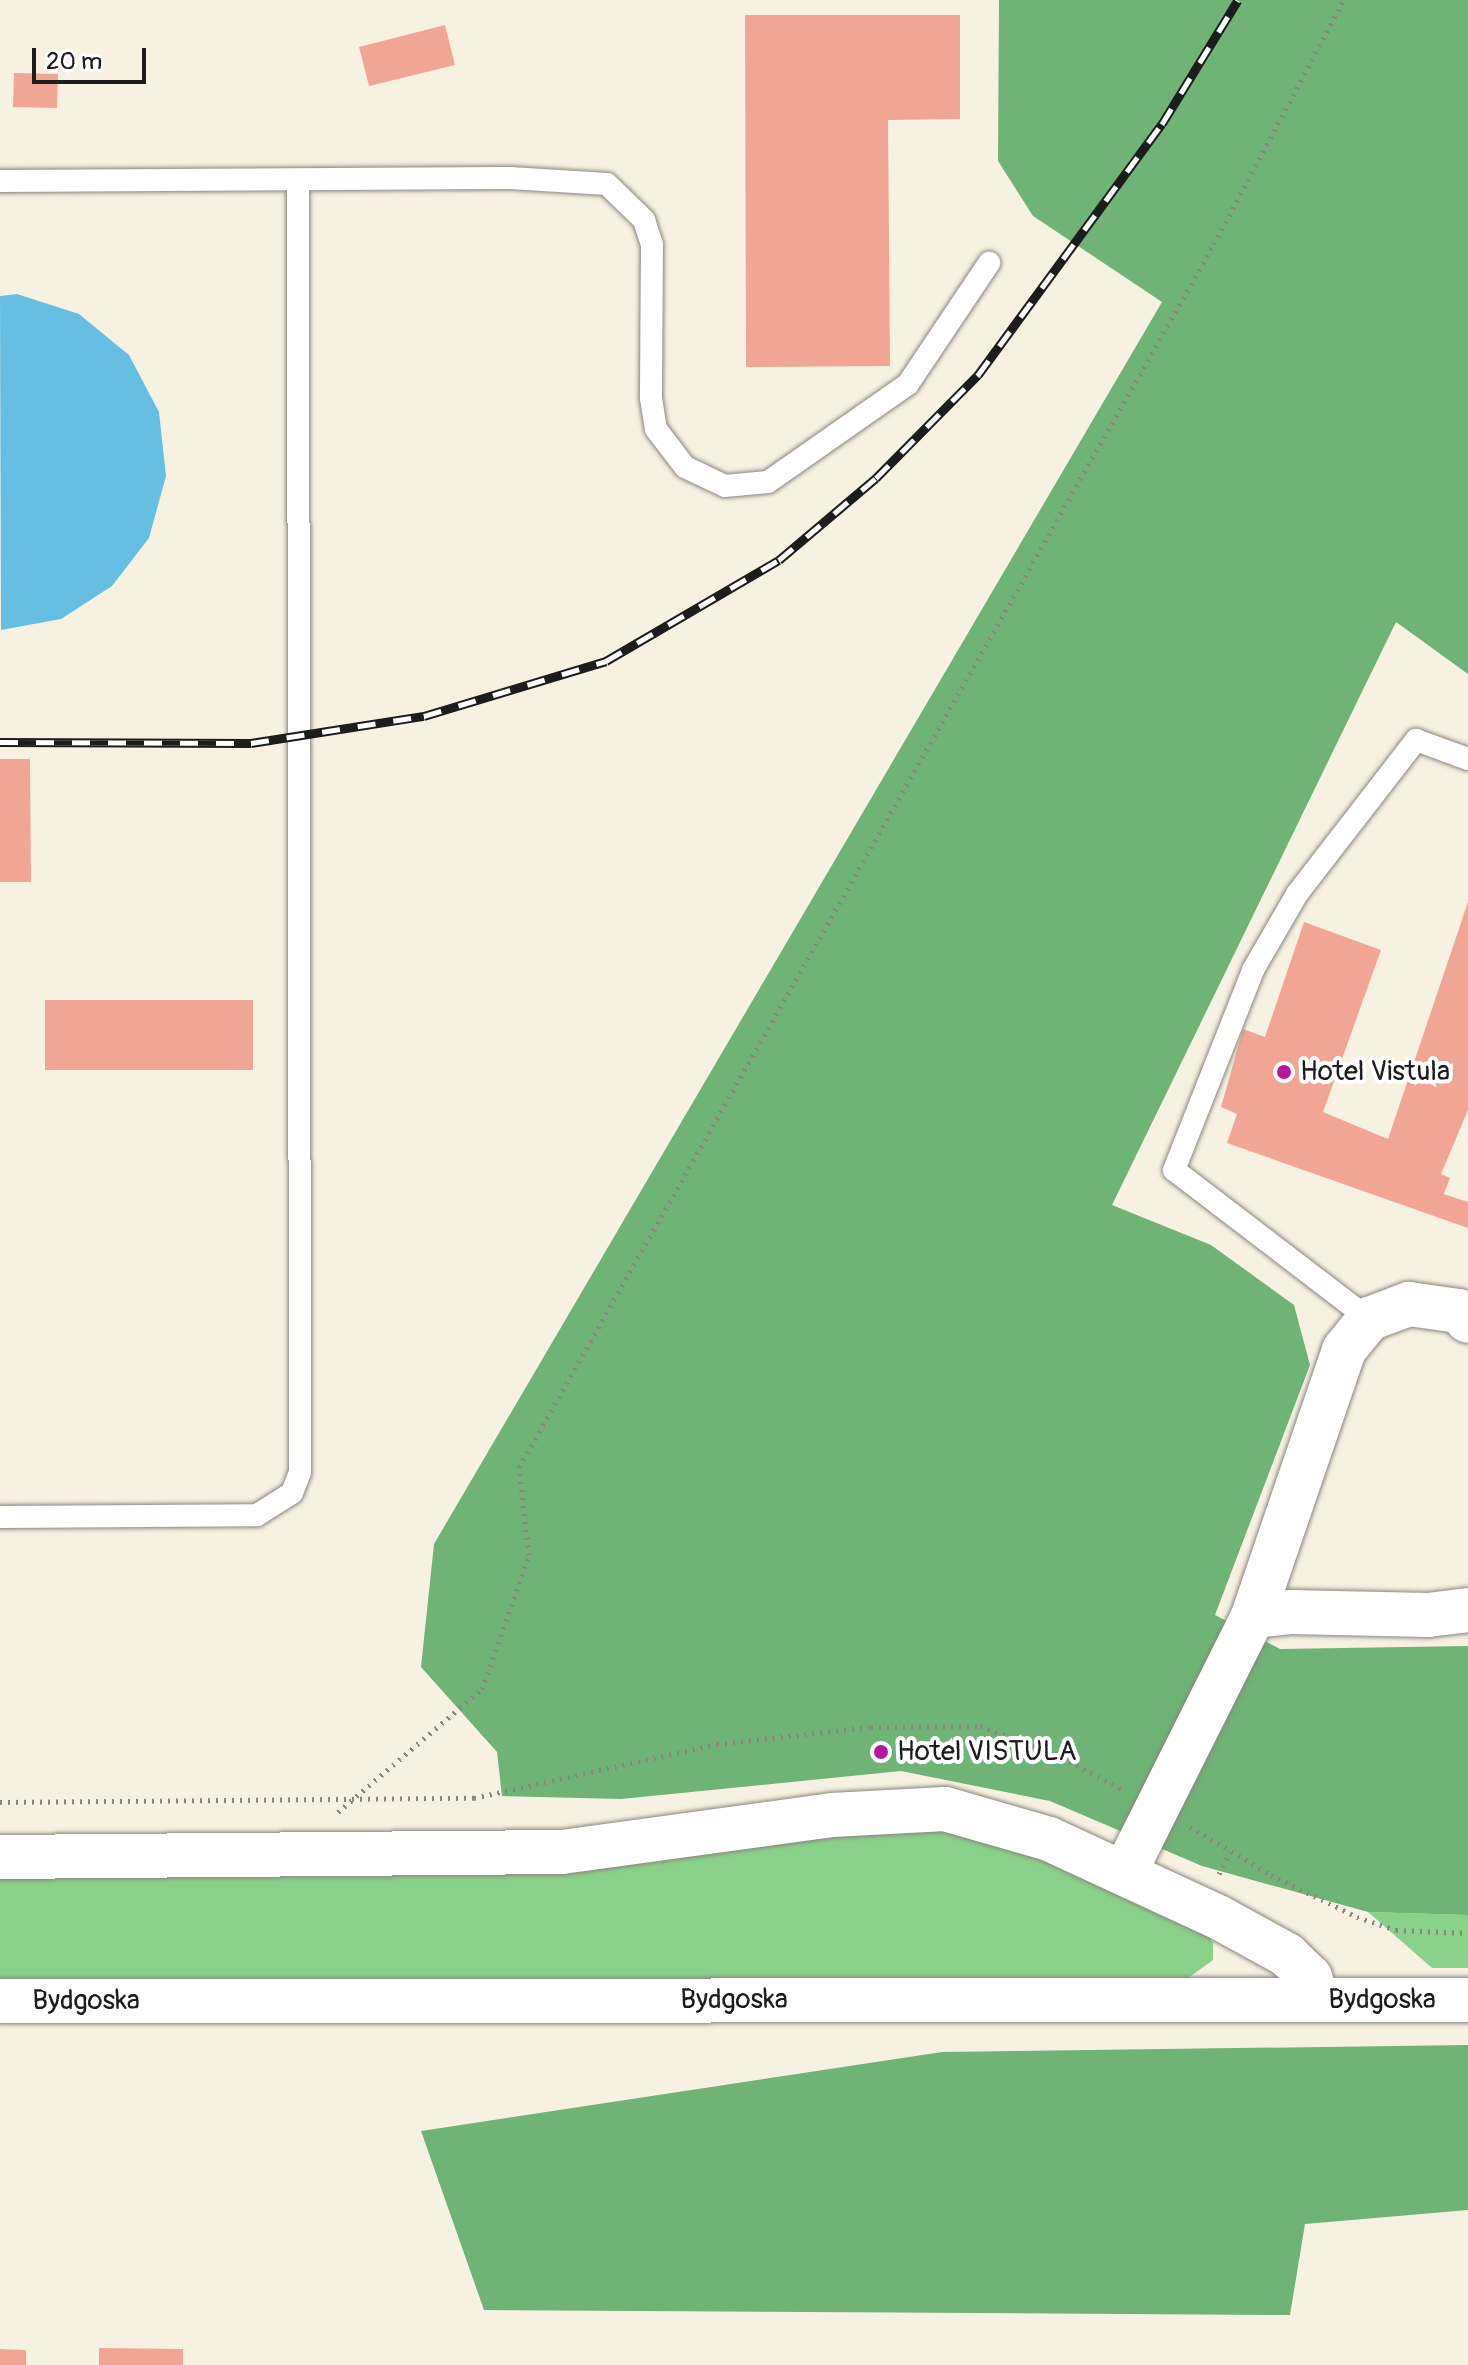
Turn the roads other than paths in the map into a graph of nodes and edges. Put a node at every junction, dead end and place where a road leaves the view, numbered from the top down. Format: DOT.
graph roads {
  1 [pos="298,180"];
  2 [pos="0,181"];
  3 [pos="989,263"];
  4 [pos="1468,759"];
  5 [pos="1369,1319"];
  6 [pos="1468,1321"];
  7 [pos="0,1517"];
  8 [pos="1468,1610"];
  9 [pos="1253,1616"];
  10 [pos="0,1857"];
  11 [pos="1125,1872"];
  12 [pos="1317,2000"];
  13 [pos="1468,2000"];
  14 [pos="0,2001"];
  1 -- 2 [label="lane"];
  1 -- 3 [label="lane"];
  1 -- 7 [label="lane"];
  4 -- 5 [label="lane"];
  5 -- 6 [label="street"];
  5 -- 9 [label="street"];
  8 -- 9 [label="street"];
  9 -- 11 [label="street"];
  10 -- 11 [label="street"];
  11 -- 12 [label="street"];
  12 -- 13 [label="street, Bydgoska"];
  12 -- 14 [label="street, Bydgoska"];
}
